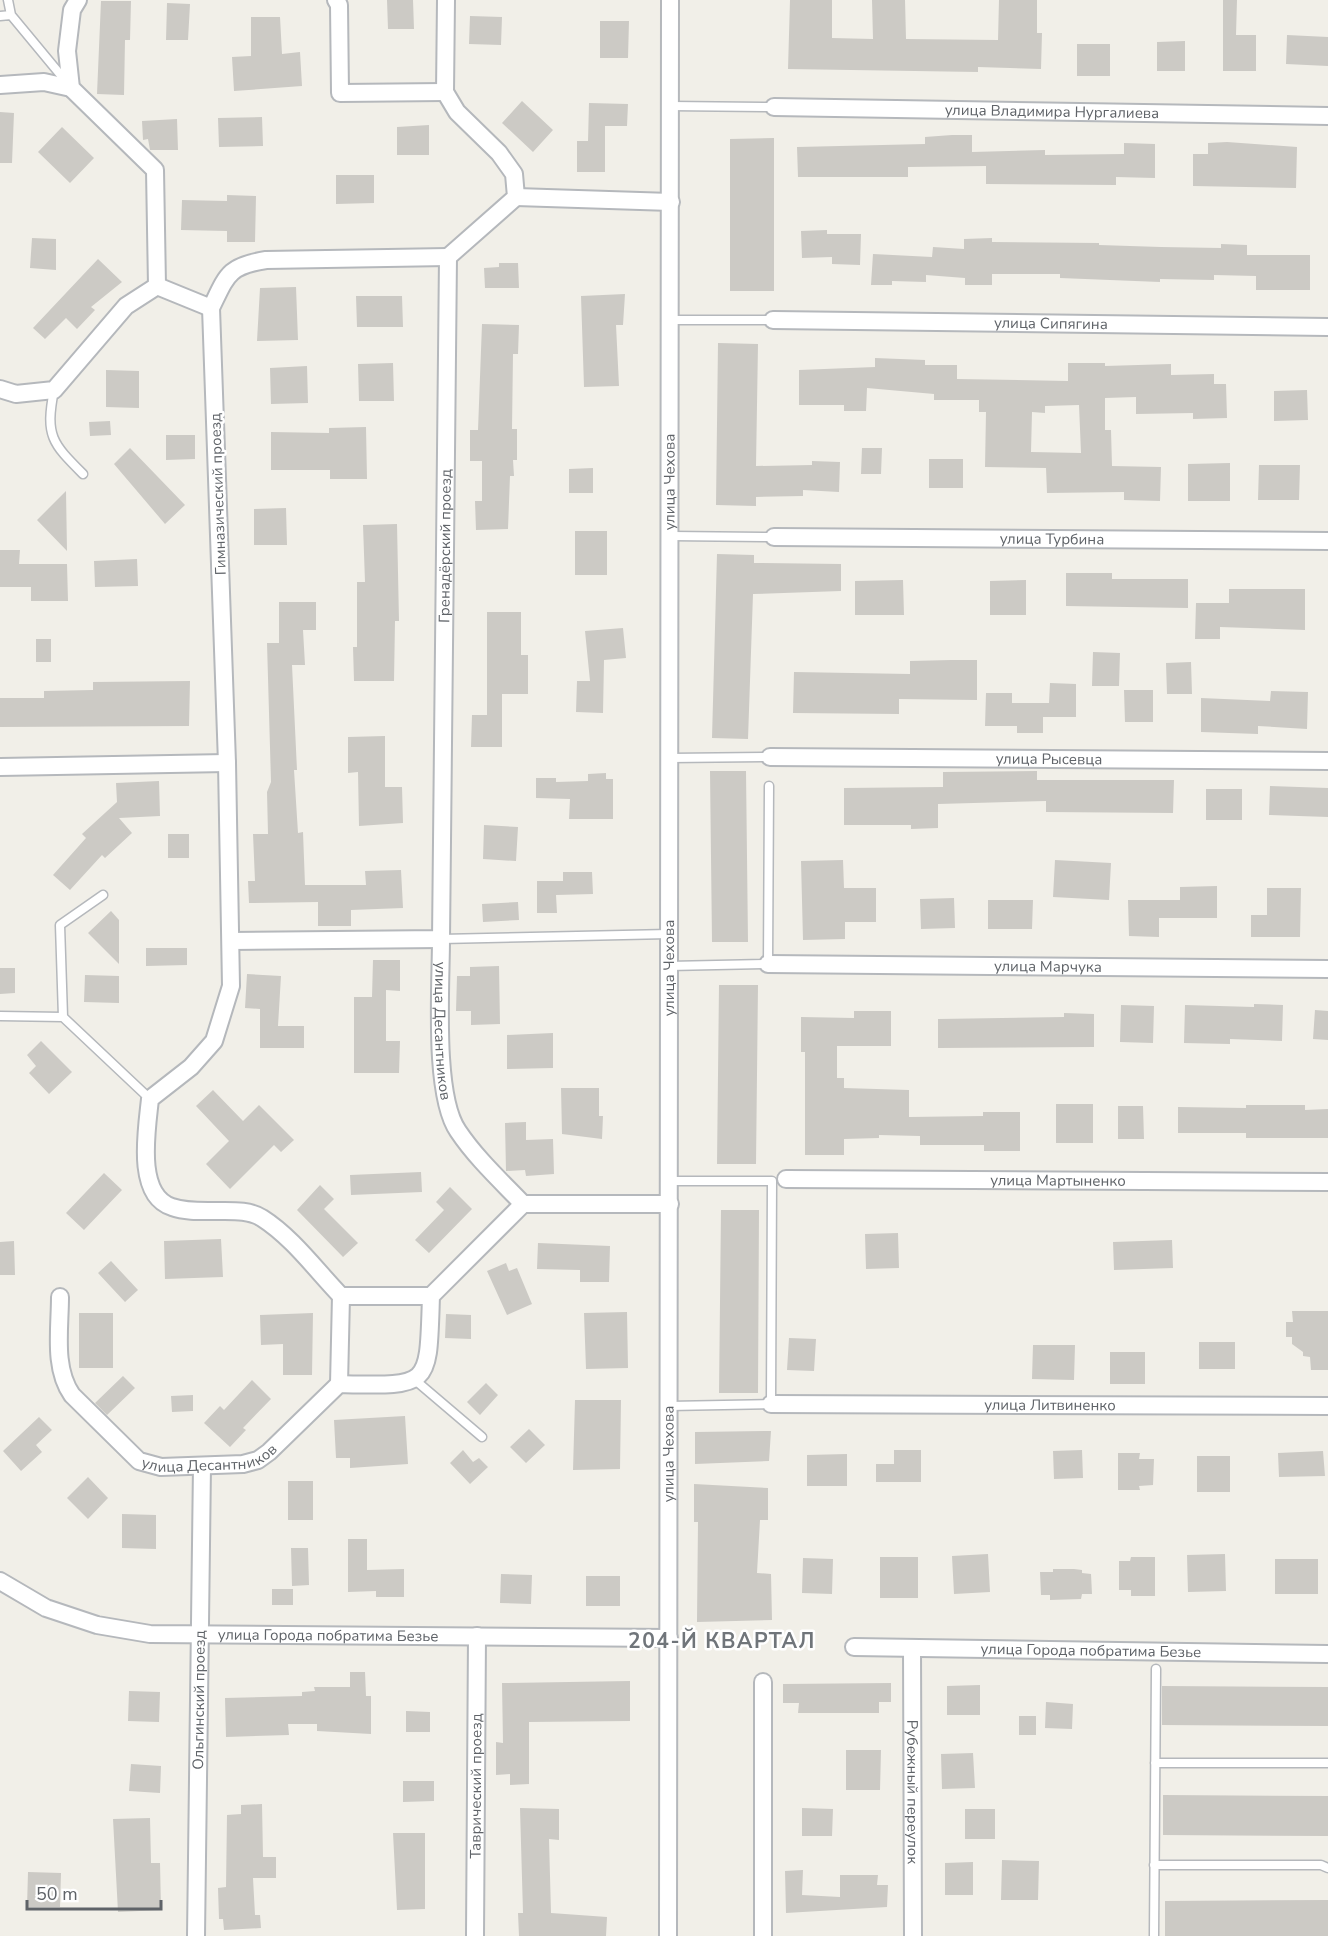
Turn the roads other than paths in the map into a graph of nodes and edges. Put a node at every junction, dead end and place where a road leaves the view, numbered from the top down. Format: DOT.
graph roads {
  1 [pos="8,0"];
  2 [pos="78,0"];
  3 [pos="336,0"];
  4 [pos="446,0"];
  5 [pos="670,0"];
  6 [pos="11,15"];
  7 [pos="0,16"];
  8 [pos="0,85"];
  9 [pos="71,87"];
  10 [pos="445,92"];
  11 [pos="670,106"];
  12 [pos="774,107"];
  13 [pos="1328,116"];
  14 [pos="516,197"];
  15 [pos="671,202"];
  16 [pos="448,257"];
  17 [pos="157,286"];
  18 [pos="211,308"];
  19 [pos="671,320"];
  20 [pos="773,321"];
  21 [pos="1328,327"];
  22 [pos="0,389"];
  23 [pos="54,390"];
  24 [pos="83,474"];
  25 [pos="671,536"];
  26 [pos="774,537"];
  27 [pos="1328,541"];
  28 [pos="770,757"];
  29 [pos="670,758"];
  30 [pos="1328,761"];
  31 [pos="227,763"];
  32 [pos="0,767"];
  33 [pos="769,786"];
  34 [pos="103,895"];
  35 [pos="669,934"];
  36 [pos="441,939"];
  37 [pos="231,941"];
  38 [pos="768,964"];
  39 [pos="669,966"];
  40 [pos="1328,969"];
  41 [pos="0,1016"];
  42 [pos="63,1017"];
  43 [pos="150,1099"];
  44 [pos="786,1179"];
  45 [pos="670,1180"];
  46 [pos="1328,1182"];
  47 [pos="670,1203"];
  48 [pos="522,1204"];
  49 [pos="340,1296"];
  50 [pos="431,1296"];
  51 [pos="60,1297"];
  52 [pos="415,1380"];
  53 [pos="339,1384"];
  54 [pos="771,1404"];
  55 [pos="669,1406"];
  56 [pos="1328,1406"];
  57 [pos="482,1437"];
  58 [pos="202,1466"];
  59 [pos="0,1581"];
  60 [pos="199,1636"];
  61 [pos="477,1636"];
  62 [pos="669,1638"];
  63 [pos="854,1647"];
  64 [pos="912,1648"];
  65 [pos="1328,1654"];
  66 [pos="1156,1669"];
  67 [pos="763,1682"];
  68 [pos="1155,1763"];
  69 [pos="1328,1763"];
  70 [pos="1154,1865"];
  71 [pos="1328,1868"];
  72 [pos="196,1936"];
  73 [pos="474,1936"];
  74 [pos="668,1936"];
  75 [pos="763,1936"];
  76 [pos="913,1936"];
  77 [pos="1154,1936"];
  1 -- 6 [label="lane"];
  2 -- 9 [label="street"];
  3 -- 10 [label="street"];
  4 -- 10 [label="street"];
  5 -- 11 [label="street, улица Чехова"];
  6 -- 7 [label="lane"];
  6 -- 9 [label="lane"];
  8 -- 9 [label="street"];
  9 -- 17 [label="street"];
  10 -- 14 [label="street"];
  11 -- 12 [label="lane"];
  11 -- 15 [label="street, улица Чехова"];
  12 -- 13 [label="street, улица Владимира Нургалиева"];
  14 -- 15 [label="street"];
  14 -- 16 [label="street"];
  15 -- 19 [label="street, улица Чехова"];
  16 -- 18 [label="street, Гимназический проезд"];
  16 -- 36 [label="street, Гренадёрский проезд"];
  17 -- 18 [label="street"];
  17 -- 23 [label="street"];
  18 -- 31 [label="street, Гимназический проезд"];
  19 -- 20 [label="lane"];
  19 -- 25 [label="street, улица Чехова"];
  20 -- 21 [label="street, улица Сипягина"];
  22 -- 23 [label="street"];
  23 -- 24 [label="lane"];
  25 -- 26 [label="lane"];
  25 -- 29 [label="street, улица Чехова"];
  26 -- 27 [label="street, улица Турбина"];
  28 -- 29 [label="lane"];
  28 -- 30 [label="street, улица Рысевца"];
  29 -- 35 [label="street, улица Чехова"];
  31 -- 32 [label="street"];
  31 -- 37 [label="street, Гимназический проезд"];
  33 -- 38 [label="lane"];
  34 -- 42 [label="lane"];
  35 -- 36 [label="lane"];
  35 -- 39 [label="street, улица Чехова"];
  36 -- 37 [label="street"];
  36 -- 48 [label="street, улица Десантников"];
  37 -- 43 [label="street"];
  38 -- 39 [label="lane"];
  38 -- 40 [label="street, улица Марчука"];
  39 -- 45 [label="street, улица Чехова"];
  41 -- 42 [label="lane"];
  42 -- 43 [label="lane"];
  43 -- 49 [label="street"];
  44 -- 46 [label="street, улица Мартыненко"];
  45 -- 47 [label="street, улица Чехова"];
  45 -- 54 [label="lane"];
  47 -- 48 [label="street"];
  47 -- 55 [label="street, улица Чехова"];
  48 -- 50 [label="street"];
  49 -- 50 [label="street"];
  49 -- 53 [label="street"];
  50 -- 52 [label="street"];
  51 -- 58 [label="street, улица Десантников"];
  52 -- 53 [label="street"];
  52 -- 57 [label="lane"];
  53 -- 58 [label="street, улица Десантников"];
  54 -- 55 [label="lane"];
  54 -- 56 [label="street, улица Литвиненко"];
  55 -- 62 [label="street, улица Чехова"];
  58 -- 60 [label="street, Ольгинский проезд"];
  59 -- 60 [label="street, улица Города побратима Безье"];
  60 -- 61 [label="street, улица Города побратима Безье"];
  60 -- 72 [label="street, Ольгинский проезд"];
  61 -- 62 [label="street, улица Города побратима Безье"];
  61 -- 73 [label="street, Таврический проезд"];
  62 -- 74 [label="street, улица Чехова"];
  63 -- 64 [label="street, улица Города побратима Безье"];
  64 -- 65 [label="street, улица Города побратима Безье"];
  64 -- 76 [label="street, Рубежный переулок"];
  66 -- 68 [label="lane"];
  67 -- 75 [label="street"];
  68 -- 69 [label="lane"];
  68 -- 70 [label="lane"];
  70 -- 71 [label="lane"];
  70 -- 77 [label="lane"];
}
